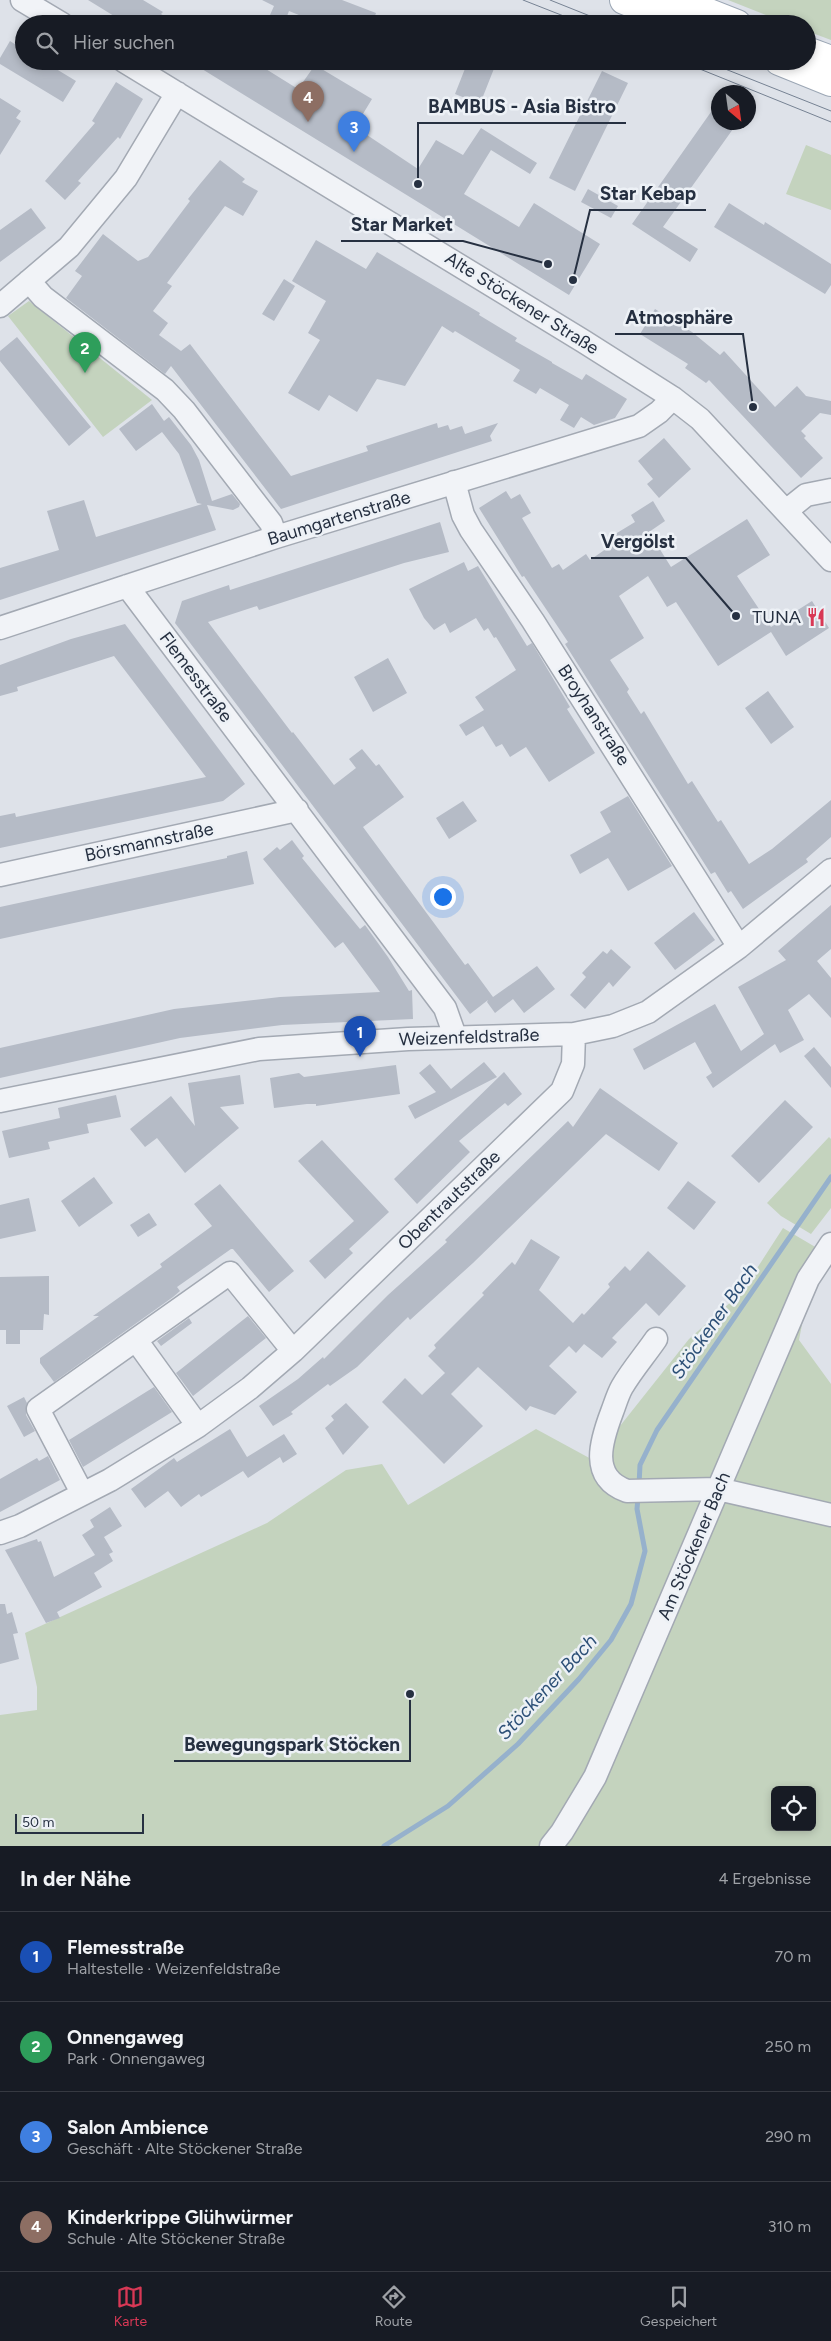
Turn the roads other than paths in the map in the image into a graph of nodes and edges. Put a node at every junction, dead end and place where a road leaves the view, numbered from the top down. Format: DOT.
graph roads {
  1 [pos="22,0"];
  2 [pos="624,0"];
  3 [pos="676,0"];
  4 [pos="47,15"];
  5 [pos="662,15"];
  6 [pos="714,15"];
  7 [pos="816,54"];
  8 [pos="831,60"];
  9 [pos="139,70"];
  10 [pos="801,70"];
  11 [pos="831,82"];
  12 [pos="177,93"];
  13 [pos="29,281"];
  14 [pos="0,306"];
  15 [pos="673,398"];
  16 [pos="454,482"];
  17 [pos="831,490"];
  18 [pos="786,511"];
  19 [pos="276,537"];
  20 [pos="831,560"];
  21 [pos="127,586"];
  22 [pos="0,628"];
  23 [pos="298,810"];
  24 [pos="831,870"];
  25 [pos="0,875"];
  26 [pos="739,947"];
  27 [pos="574,1034"];
  28 [pos="455,1036"];
  29 [pos="0,1101"];
  30 [pos="831,1244"];
  31 [pos="656,1339"];
  32 [pos="136,1340"];
  33 [pos="293,1351"];
  34 [pos="198,1426"];
  35 [pos="718,1489"];
  36 [pos="82,1493"];
  37 [pos="831,1515"];
  38 [pos="0,1533"];
  39 [pos="550,1846"];
  1 -- 4 [label="street"];
  2 -- 5 [label="main road"];
  3 -- 6 [label="main road"];
  7 -- 8 [label="main road"];
  9 -- 12 [label="street, Alte Stöckener Straße"];
  10 -- 11 [label="main road"];
  12 -- 13 [label="street"];
  12 -- 15 [label="street, Alte Stöckener Straße"];
  13 -- 14 [label="street"];
  13 -- 19 [label="street"];
  15 -- 16 [label="street, Baumgartenstraße"];
  15 -- 18 [label="street, Alte Stöckener Straße"];
  16 -- 19 [label="street, Baumgartenstraße"];
  16 -- 26 [label="street, Broyhanstraße"];
  17 -- 18 [label="street"];
  18 -- 20 [label="street, Alte Stöckener Straße"];
  19 -- 21 [label="street, Baumgartenstraße"];
  21 -- 22 [label="street, Baumgartenstraße"];
  21 -- 23 [label="street, Flemesstraße"];
  23 -- 25 [label="street, Börsmannstraße"];
  23 -- 28 [label="street, Flemesstraße"];
  24 -- 26 [label="street, Weizenfeldstraße"];
  26 -- 27 [label="street, Weizenfeldstraße"];
  27 -- 28 [label="street, Weizenfeldstraße"];
  27 -- 33 [label="street, Obentrautstraße"];
  28 -- 29 [label="street, Weizenfeldstraße"];
  30 -- 35 [label="street, Am Stöckener Bach"];
  31 -- 35 [label="street"];
  32 -- 33 [label="street"];
  32 -- 34 [label="street"];
  32 -- 36 [label="street"];
  33 -- 34 [label="street, Obentrautstraße"];
  34 -- 36 [label="street, Obentrautstraße"];
  35 -- 37 [label="street"];
  35 -- 39 [label="street, Am Stöckener Bach"];
  36 -- 38 [label="street, Obentrautstraße"];
}
